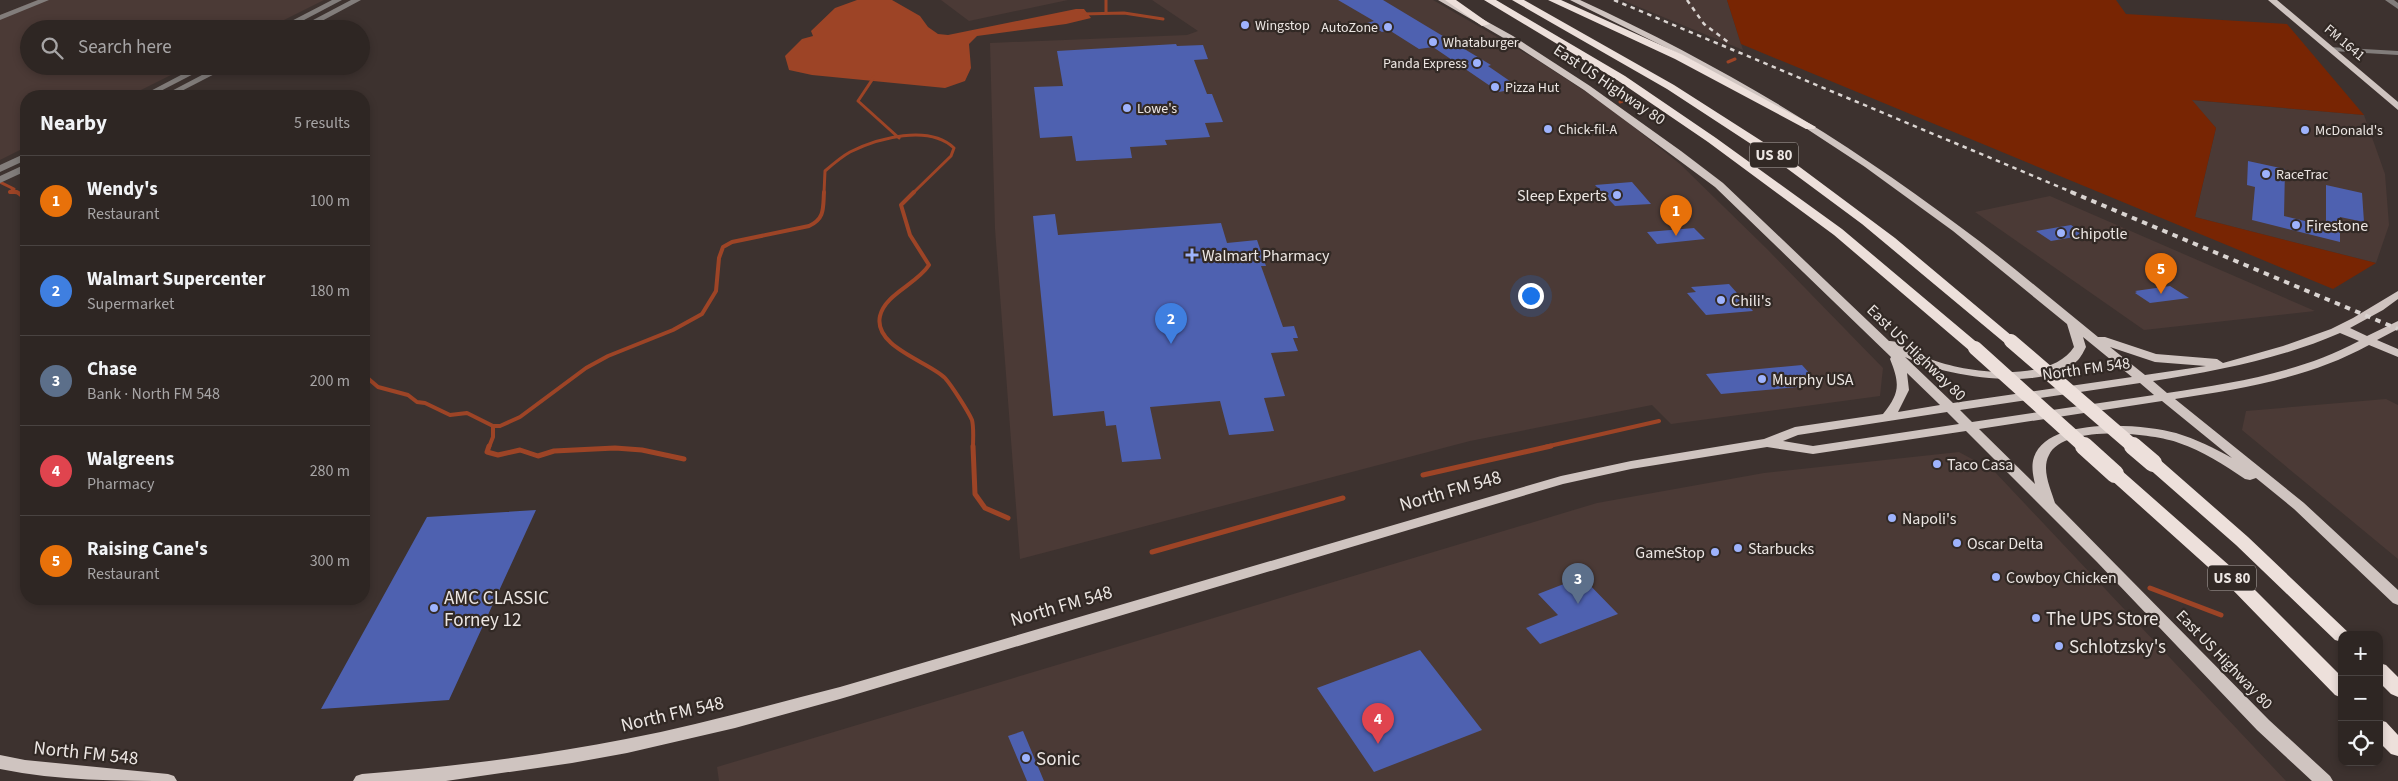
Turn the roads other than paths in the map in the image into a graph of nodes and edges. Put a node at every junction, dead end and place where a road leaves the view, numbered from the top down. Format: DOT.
graph roads {
  1 [pos="45,0"];
  2 [pos="338,0"];
  3 [pos="357,0"];
  4 [pos="1442,0"];
  5 [pos="1450,0"];
  6 [pos="1488,0"];
  7 [pos="1517,0"];
  8 [pos="1553,0"];
  9 [pos="1574,0"];
  10 [pos="2272,0"];
  11 [pos="2389,0"];
  12 [pos="2398,7"];
  13 [pos="0,18"];
  14 [pos="298,20"];
  15 [pos="318,20"];
  16 [pos="1485,24"];
  17 [pos="2332,49"];
  18 [pos="2398,53"];
  19 [pos="187,75"];
  20 [pos="208,75"];
  21 [pos="157,90"];
  22 [pos="178,90"];
  23 [pos="2398,107"];
  24 [pos="1810,128"];
  25 [pos="20,159"];
  26 [pos="0,169"];
  27 [pos="20,170"];
  28 [pos="0,180"];
  29 [pos="2398,294"];
  30 [pos="2072,323"];
  31 [pos="2398,324"];
  32 [pos="2341,329"];
  33 [pos="1872,332"];
  34 [pos="2088,335"];
  35 [pos="2369,341"];
  36 [pos="1893,352"];
  37 [pos="2398,353"];
  38 [pos="2235,363"];
  39 [pos="2142,379"];
  40 [pos="2166,398"];
  41 [pos="1948,407"];
  42 [pos="1886,417"];
  43 [pos="1970,428"];
  44 [pos="1767,443"];
  45 [pos="2049,506"];
  46 [pos="2299,506"];
  47 [pos="2398,599"];
  48 [pos="2338,631"];
  49 [pos="2383,674"];
  50 [pos="2338,686"];
  51 [pos="2398,689"];
  52 [pos="2383,732"];
  53 [pos="2398,748"];
  54 [pos="0,762"];
  55 [pos="436,778"];
  56 [pos="168,781"];
  57 [pos="362,781"];
  58 [pos="2324,781"];
  1 -- 13 [label="street"];
  2 -- 14 [label="street"];
  3 -- 15 [label="street"];
  4 -- 16 [label="main road, East US Highway 80"];
  5 -- 16 [label="highway"];
  6 -- 50 [label="highway, US 80, bridge"];
  7 -- 48 [label="highway, US 80, bridge"];
  8 -- 24 [label="highway"];
  9 -- 24 [label="main road"];
  10 -- 17 [label="main road, FM 1641 / FM 1641"];
  11 -- 12 [label="street"];
  16 -- 33 [label="main road, East US Highway 80"];
  17 -- 18 [label="street"];
  17 -- 23 [label="main road, FM 1641 / FM 1641"];
  19 -- 21 [label="street"];
  20 -- 22 [label="street"];
  24 -- 30 [label="main road"];
  25 -- 26 [label="street"];
  27 -- 28 [label="street"];
  29 -- 32 [label="main road, North FM 548"];
  30 -- 33 [label="main road"];
  30 -- 34 [label="main road"];
  31 -- 35 [label="main road, North FM 548"];
  32 -- 35 [label="main road"];
  32 -- 38 [label="main road, North FM 548"];
  33 -- 36 [label="main road, East US Highway 80"];
  34 -- 38 [label="main road"];
  34 -- 39 [label="main road"];
  35 -- 37 [label="main road"];
  35 -- 40 [label="main road, North FM 548"];
  36 -- 41 [label="main road, East US Highway 80"];
  36 -- 42 [label="main road"];
  38 -- 39 [label="main road, North FM 548"];
  39 -- 40 [label="main road"];
  39 -- 41 [label="main road, North FM 548"];
  40 -- 43 [label="main road, North FM 548"];
  40 -- 46 [label="main road"];
  41 -- 42 [label="main road, North FM 548"];
  41 -- 43 [label="main road, East US Highway 80"];
  42 -- 44 [label="main road, North FM 548"];
  43 -- 44 [label="main road, North FM 548"];
  43 -- 45 [label="main road, East US Highway 80"];
  44 -- 55 [label="main road, North FM 548"];
  45 -- 46 [label="main road"];
  45 -- 58 [label="main road, East US Highway 80"];
  46 -- 47 [label="main road"];
  49 -- 51 [label="highway"];
  52 -- 53 [label="highway"];
  54 -- 56 [label="main road, North FM 548"];
  55 -- 57 [label="main road, North FM 548"];
}
